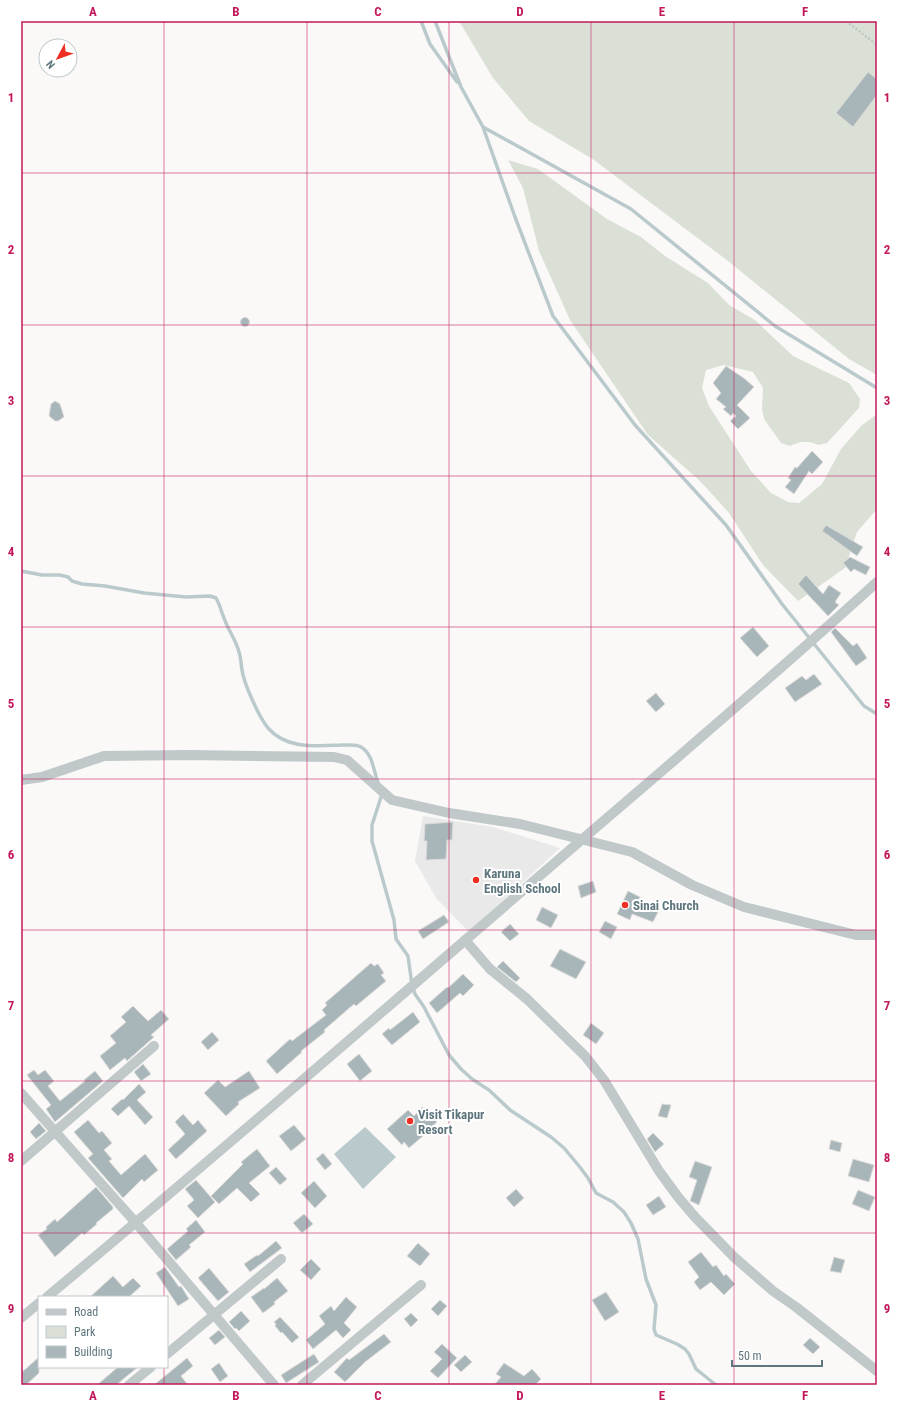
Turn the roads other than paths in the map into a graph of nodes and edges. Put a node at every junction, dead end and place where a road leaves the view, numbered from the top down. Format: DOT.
graph roads {
  1 [pos="877,582"];
  2 [pos="21,780"];
  3 [pos="582,839"];
  4 [pos="877,935"];
  5 [pos="465,940"];
  6 [pos="154,1046"];
  7 [pos="21,1092"];
  8 [pos="56,1132"];
  9 [pos="21,1161"];
  10 [pos="136,1223"];
  11 [pos="281,1259"];
  12 [pos="421,1285"];
  13 [pos="47,1296"];
  14 [pos="38,1304"];
  15 [pos="214,1314"];
  16 [pos="21,1318"];
  17 [pos="168,1353"];
  18 [pos="150,1368"];
  19 [pos="877,1371"];
  20 [pos="129,1385"];
  21 [pos="274,1385"];
  22 [pos="302,1385"];
  1 -- 3 [label="street"];
  2 -- 3 [label="street"];
  3 -- 4 [label="street"];
  3 -- 5 [label="street"];
  5 -- 10 [label="street"];
  5 -- 19 [label="street"];
  6 -- 8 [label="street"];
  7 -- 8 [label="street"];
  8 -- 9 [label="street"];
  8 -- 10 [label="street"];
  10 -- 13 [label="street"];
  10 -- 15 [label="street"];
  11 -- 15 [label="street"];
  12 -- 22 [label="street"];
  14 -- 16 [label="street"];
  15 -- 17 [label="street"];
  15 -- 21 [label="street"];
  18 -- 20 [label="street"];
}
